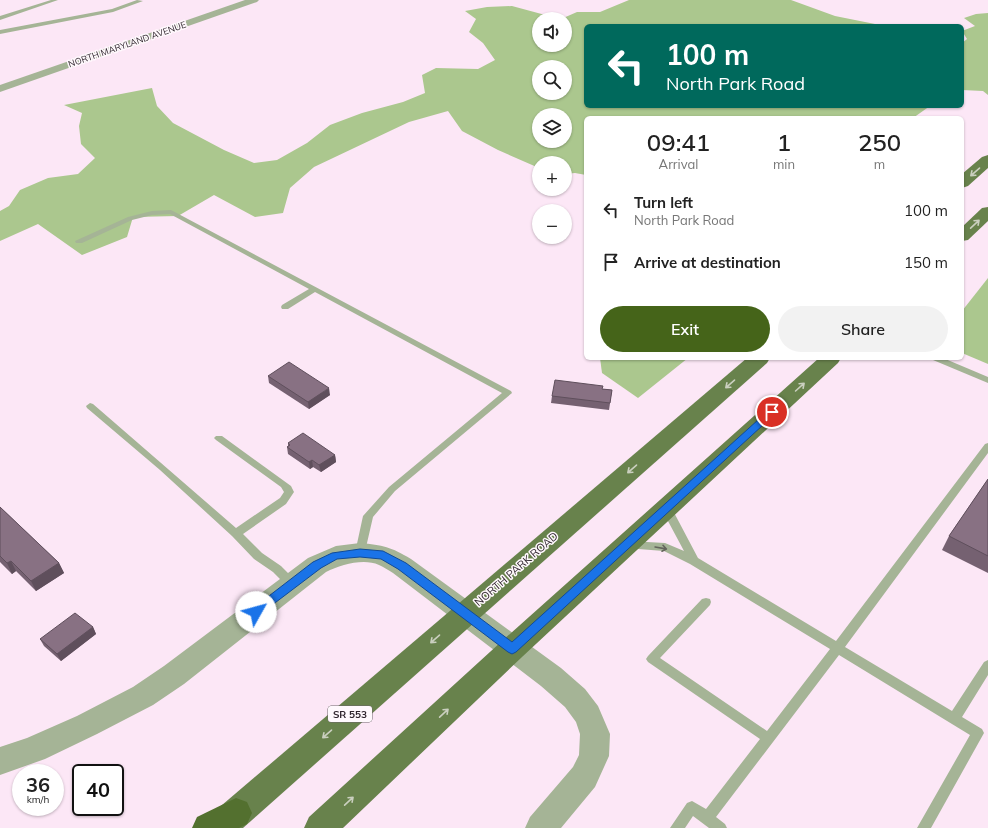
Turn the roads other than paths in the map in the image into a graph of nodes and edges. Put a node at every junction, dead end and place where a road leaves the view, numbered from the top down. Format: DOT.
graph roads {
  1 [pos="56,0"];
  2 [pos="139,0"];
  3 [pos="254,0"];
  4 [pos="0,18"];
  5 [pos="0,32"];
  6 [pos="0,89"];
  7 [pos="988,160"];
  8 [pos="964,181"];
  9 [pos="988,212"];
  10 [pos="964,234"];
  11 [pos="79,241"];
  12 [pos="315,289"];
  13 [pos="285,307"];
  14 [pos="758,360"];
  15 [pos="829,360"];
  16 [pos="941,360"];
  17 [pos="988,380"];
  18 [pos="90,406"];
  19 [pos="219,438"];
  20 [pos="988,446"];
  21 [pos="666,508"];
  22 [pos="236,533"];
  23 [pos="627,544"];
  24 [pos="360,553"];
  25 [pos="694,561"];
  26 [pos="292,584"];
  27 [pos="706,602"];
  28 [pos="464,614"];
  29 [pos="838,648"];
  30 [pos="512,649"];
  31 [pos="988,665"];
  32 [pos="954,719"];
  33 [pos="768,738"];
  34 [pos="0,761"];
  35 [pos="707,818"];
  36 [pos="227,821"];
  37 [pos="208,828"];
  38 [pos="320,828"];
  39 [pos="541,828"];
  40 [pos="677,828"];
  41 [pos="720,828"];
  42 [pos="924,828"];
  1 -- 4 [label="lane"];
  2 -- 5 [label="lane"];
  3 -- 6 [label="street, NORTH MARYLAND AVENUE"];
  7 -- 8 [label="main road, one-way"];
  10 -- 9 [label="main road, one-way"];
  11 -- 12 [label="lane"];
  12 -- 13 [label="lane"];
  12 -- 24 [label="lane"];
  14 -- 28 [label="main road, NORTH PARK ROAD, one-way"];
  21 -- 15 [label="main road, one-way"];
  16 -- 17 [label="lane"];
  18 -- 22 [label="lane"];
  19 -- 22 [label="lane"];
  20 -- 29 [label="lane"];
  21 -- 23 [label="main road"];
  21 -- 25 [label="lane"];
  22 -- 26 [label="lane"];
  23 -- 25 [label="lane, one-way"];
  23 -- 30 [label="main road"];
  24 -- 26 [label="street"];
  24 -- 28 [label="street"];
  25 -- 29 [label="lane"];
  26 -- 34 [label="street"];
  27 -- 33 [label="lane"];
  28 -- 30 [label="street"];
  28 -- 36 [label="main road, NORTH PARK ROAD / SR 553, one-way"];
  29 -- 32 [label="lane"];
  29 -- 33 [label="lane"];
  38 -- 30 [label="main road, one-way"];
  30 -- 39 [label="street"];
  31 -- 32 [label="lane"];
  32 -- 42 [label="lane"];
  33 -- 35 [label="lane"];
  35 -- 40 [label="lane"];
  35 -- 41 [label="lane"];
  36 -- 37 [label="highway"];
}
